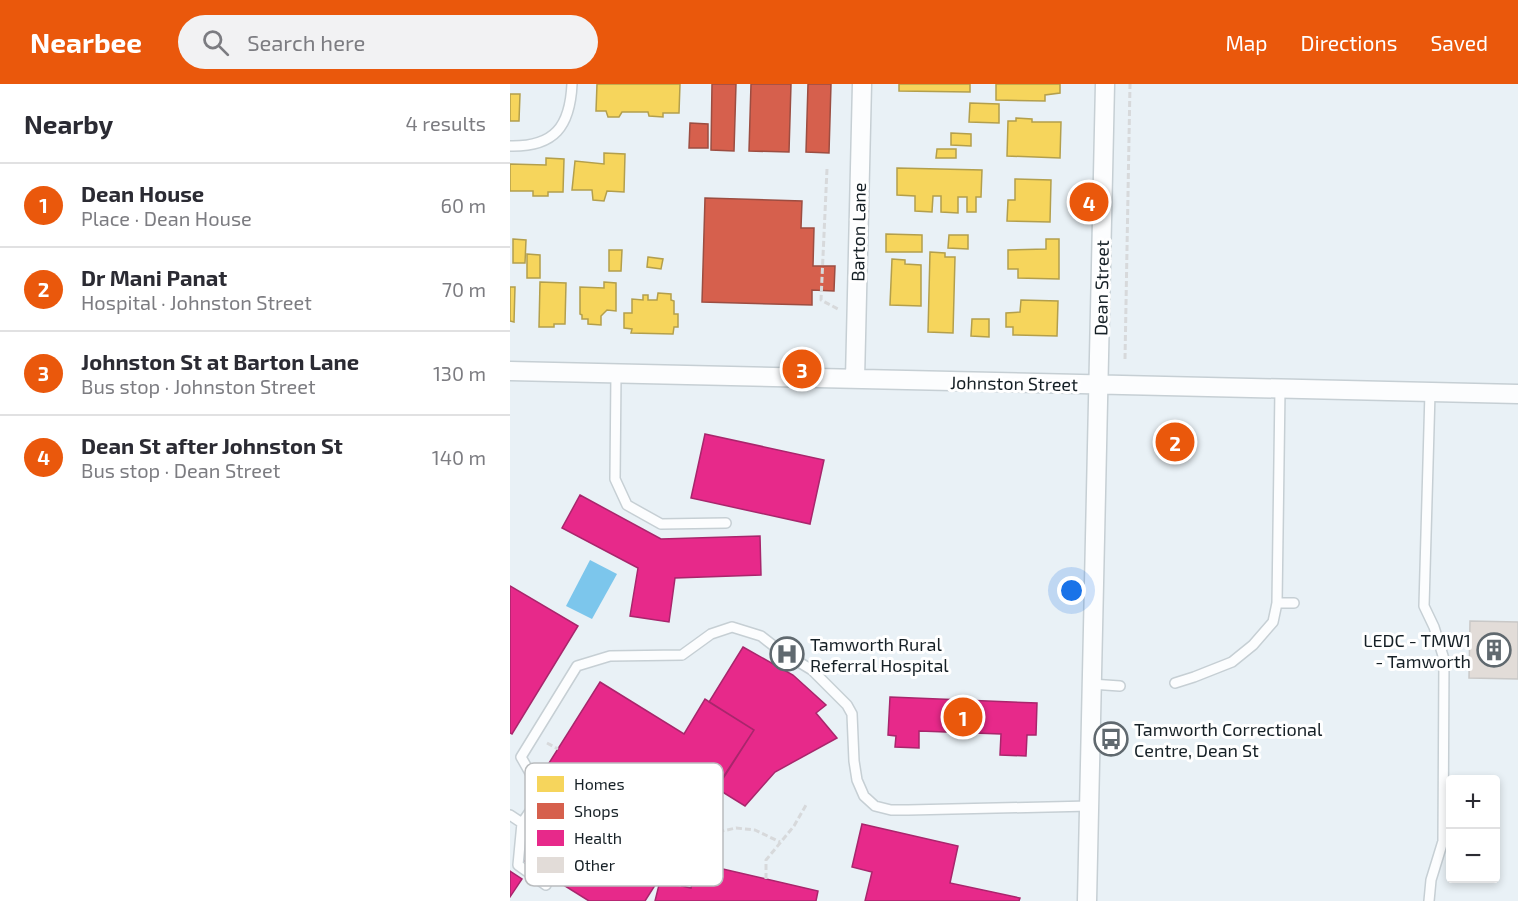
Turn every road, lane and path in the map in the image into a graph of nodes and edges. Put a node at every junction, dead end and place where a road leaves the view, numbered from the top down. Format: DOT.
graph roads {
  1 [pos="572,84"];
  2 [pos="862,84"];
  3 [pos="1105,84"];
  4 [pos="1131,84"];
  5 [pos="510,146"];
  6 [pos="827,169"];
  7 [pos="838,318"];
  8 [pos="1125,359"];
  9 [pos="510,371"];
  10 [pos="616,373"];
  11 [pos="855,379"];
  12 [pos="1100,384"];
  13 [pos="1280,389"];
  14 [pos="1430,392"];
  15 [pos="1518,394"];
  16 [pos="726,523"];
  17 [pos="1277,603"];
  18 [pos="1294,603"];
  19 [pos="1175,682"];
  20 [pos="1091,684"];
  21 [pos="1120,686"];
  22 [pos="510,751"];
  23 [pos="520,757"];
  24 [pos="525,765"];
  25 [pos="806,805"];
  26 [pos="1090,806"];
  27 [pos="510,815"];
  28 [pos="525,819"];
  29 [pos="522,823"];
  30 [pos="723,830"];
  31 [pos="780,842"];
  32 [pos="525,871"];
  33 [pos="766,879"];
  34 [pos="1087,901"];
  35 [pos="1429,901"];
  1 -- 5 [label="lane"];
  2 -- 11 [label="street, Barton Lane"];
  3 -- 12 [label="street, Dean Street"];
  4 -- 8 [label="path"];
  6 -- 7 [label="path"];
  9 -- 10 [label="street, Johnston Street"];
  10 -- 11 [label="street, Johnston Street"];
  10 -- 16 [label="lane"];
  11 -- 12 [label="street, Johnston Street"];
  12 -- 13 [label="street, Johnston Street"];
  12 -- 20 [label="street, Dean Street"];
  13 -- 14 [label="street, Johnston Street"];
  13 -- 17 [label="lane"];
  14 -- 15 [label="street, Johnston Street"];
  14 -- 35 [label="lane"];
  17 -- 18 [label="lane"];
  17 -- 19 [label="lane"];
  20 -- 21 [label="lane"];
  20 -- 26 [label="street, Dean Street"];
  22 -- 23 [label="lane"];
  23 -- 24 [label="lane"];
  23 -- 26 [label="lane"];
  25 -- 31 [label="path"];
  26 -- 34 [label="street, Dean Street"];
  27 -- 29 [label="lane"];
  28 -- 29 [label="lane"];
  29 -- 32 [label="lane"];
  30 -- 31 [label="path"];
  31 -- 33 [label="path"];
}
